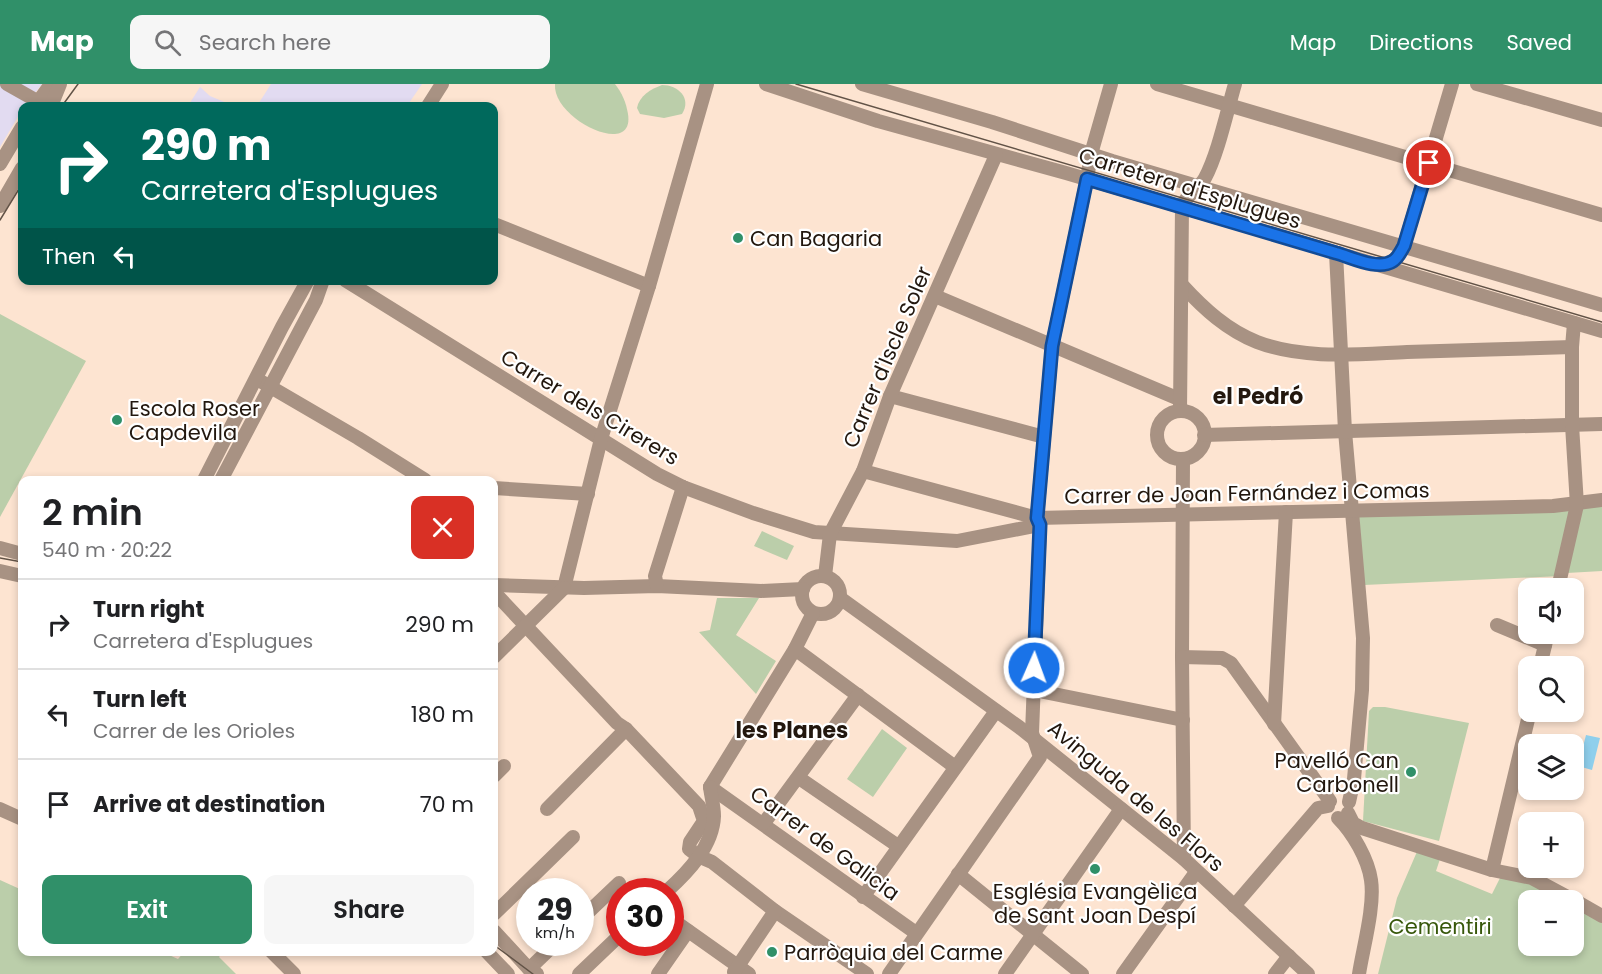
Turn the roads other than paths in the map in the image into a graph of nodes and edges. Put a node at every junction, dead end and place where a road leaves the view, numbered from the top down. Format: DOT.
graph roads {
  1 [pos="7,84"];
  2 [pos="51,84"];
  3 [pos="60,84"];
  4 [pos="442,84"];
  5 [pos="707,84"];
  6 [pos="766,84"];
  7 [pos="862,84"];
  8 [pos="1112,84"];
  9 [pos="1157,84"];
  10 [pos="1235,84"];
  11 [pos="1452,84"];
  12 [pos="1477,84"];
  13 [pos="38,102"];
  14 [pos="44,102"];
  15 [pos="45,102"];
  16 [pos="431,102"];
  17 [pos="1229,105"];
  18 [pos="1602,120"];
  19 [pos="18,134"];
  20 [pos="1091,154"];
  21 [pos="996,155"];
  22 [pos="1429,163"];
  23 [pos="0,164"];
  24 [pos="18,175"];
  25 [pos="1087,179"];
  26 [pos="1198,186"];
  27 [pos="0,206"];
  28 [pos="1182,207"];
  29 [pos="1602,215"];
  30 [pos="498,226"];
  31 [pos="1404,246"];
  32 [pos="1336,253"];
  33 [pos="1376,264"];
  34 [pos="306,285"];
  35 [pos="321,285"];
  36 [pos="353,285"];
  37 [pos="1182,285"];
  38 [pos="649,286"];
  39 [pos="935,296"];
  40 [pos="1602,305"];
  41 [pos="1574,323"];
  42 [pos="1602,331"];
  43 [pos="1052,346"];
  44 [pos="1572,347"];
  45 [pos="1341,354"];
  46 [pos="262,383"];
  47 [pos="890,396"];
  48 [pos="1179,405"];
  49 [pos="1602,424"];
  50 [pos="1572,425"];
  51 [pos="1345,431"];
  52 [pos="1204,435"];
  53 [pos="1044,437"];
  54 [pos="601,438"];
  55 [pos="1183,459"];
  56 [pos="863,471"];
  57 [pos="206,476"];
  58 [pos="223,476"];
  59 [pos="418,476"];
  60 [pos="683,487"];
  61 [pos="498,488"];
  62 [pos="588,494"];
  63 [pos="1602,500"];
  64 [pos="1577,505"];
  65 [pos="1353,512"];
  66 [pos="1286,513"];
  67 [pos="1182,514"];
  68 [pos="1039,522"];
  69 [pos="830,534"];
  70 [pos="0,548"];
  71 [pos="18,553"];
  72 [pos="0,571"];
  73 [pos="18,575"];
  74 [pos="825,576"];
  75 [pos="1560,578"];
  76 [pos="498,585"];
  77 [pos="657,586"];
  78 [pos="564,588"];
  79 [pos="803,590"];
  80 [pos="498,595"];
  81 [pos="840,598"];
  82 [pos="813,613"];
  83 [pos="526,625"];
  84 [pos="1497,625"];
  85 [pos="1518,631"];
  86 [pos="795,649"];
  87 [pos="498,653"];
  88 [pos="1182,657"];
  89 [pos="1034,690"];
  90 [pos="858,695"];
  91 [pos="996,711"];
  92 [pos="1183,720"];
  93 [pos="1527,722"];
  94 [pos="1274,724"];
  95 [pos="626,729"];
  96 [pos="1036,741"];
  97 [pos="504,766"];
  98 [pos="955,767"];
  99 [pos="498,772"];
  100 [pos="799,778"];
  101 [pos="710,787"];
  102 [pos="1329,804"];
  103 [pos="547,808"];
  104 [pos="0,809"];
  105 [pos="1121,809"];
  106 [pos="1345,811"];
  107 [pos="18,817"];
  108 [pos="764,824"];
  109 [pos="573,837"];
  110 [pos="898,846"];
  111 [pos="694,853"];
  112 [pos="1184,860"];
  113 [pos="1492,870"];
  114 [pos="1196,872"];
  115 [pos="958,874"];
  116 [pos="681,878"];
  117 [pos="1554,890"];
  118 [pos="606,896"];
  119 [pos="863,897"];
  120 [pos="1234,906"];
  121 [pos="1584,906"];
  122 [pos="594,907"];
  123 [pos="498,910"];
  124 [pos="775,912"];
  125 [pos="1602,916"];
  126 [pos="684,928"];
  127 [pos="688,931"];
  128 [pos="916,933"];
  129 [pos="1033,933"];
  130 [pos="498,935"];
  131 [pos="606,950"];
  132 [pos="276,956"];
  133 [pos="491,956"];
  134 [pos="545,956"];
  135 [pos="1288,956"];
  136 [pos="740,971"];
  137 [pos="532,972"];
  138 [pos="584,973"];
  139 [pos="294,974"];
  140 [pos="508,974"];
  141 [pos="658,974"];
  142 [pos="867,974"];
  143 [pos="889,974"];
  144 [pos="1005,974"];
  145 [pos="1082,974"];
  146 [pos="1123,974"];
  147 [pos="1275,974"];
  148 [pos="1308,974"];
  149 [pos="1359,974"];
  1 -- 13 [label="street"];
  2 -- 14 [label="street"];
  3 -- 15 [label="street"];
  4 -- 16 [label="street"];
  5 -- 38 [label="street"];
  6 -- 21 [label="street, Carretera d'Esplugues"];
  7 -- 20 [label="street, Carretera d'Esplugues"];
  8 -- 20 [label="street"];
  9 -- 17 [label="street"];
  10 -- 17 [label="street"];
  11 -- 22 [label="street"];
  12 -- 18 [label="street"];
  17 -- 22 [label="street"];
  17 -- 26 [label="street"];
  19 -- 23 [label="street"];
  20 -- 25 [label="street"];
  20 -- 26 [label="street, Carretera d'Esplugues"];
  21 -- 25 [label="street, Carretera d'Esplugues"];
  21 -- 39 [label="street, Carrer d'Iscle Soler"];
  22 -- 29 [label="street"];
  22 -- 31 [label="street"];
  24 -- 27 [label="street"];
  25 -- 28 [label="street, Carretera d'Esplugues"];
  25 -- 43 [label="street"];
  26 -- 28 [label="street"];
  26 -- 31 [label="street, Carretera d'Esplugues"];
  28 -- 32 [label="street, Carretera d'Esplugues"];
  28 -- 37 [label="street"];
  30 -- 38 [label="street"];
  31 -- 33 [label="street"];
  31 -- 40 [label="street, Carretera d'Esplugues"];
  32 -- 33 [label="street, Carretera d'Esplugues"];
  32 -- 45 [label="street"];
  33 -- 41 [label="street, Carretera d'Esplugues"];
  34 -- 46 [label="street"];
  35 -- 46 [label="street"];
  36 -- 54 [label="street, Carrer dels Cirerers"];
  37 -- 45 [label="street"];
  37 -- 48 [label="street"];
  38 -- 54 [label="street"];
  39 -- 43 [label="street"];
  39 -- 47 [label="street, Carrer d'Iscle Soler"];
  41 -- 42 [label="street, Carretera d'Esplugues"];
  41 -- 44 [label="street"];
  43 -- 48 [label="street"];
  43 -- 53 [label="street"];
  44 -- 45 [label="street"];
  44 -- 50 [label="street"];
  45 -- 51 [label="street"];
  46 -- 57 [label="street"];
  46 -- 58 [label="street"];
  46 -- 59 [label="street"];
  47 -- 53 [label="street"];
  47 -- 56 [label="street, Carrer d'Iscle Soler"];
  48 -- 52 [label="street"];
  48 -- 55 [label="street"];
  49 -- 50 [label="street"];
  50 -- 51 [label="street"];
  50 -- 64 [label="street"];
  51 -- 52 [label="street"];
  51 -- 65 [label="street"];
  52 -- 55 [label="street"];
  53 -- 68 [label="street"];
  54 -- 60 [label="street, Carrer dels Cirerers"];
  54 -- 62 [label="street"];
  55 -- 67 [label="street"];
  56 -- 68 [label="street, Carrer de Joan Fernández i Comas"];
  56 -- 69 [label="street, Carrer d'Iscle Soler"];
  60 -- 69 [label="street, Carrer dels Cirerers"];
  60 -- 77 [label="street"];
  61 -- 62 [label="street"];
  62 -- 78 [label="street"];
  63 -- 64 [label="street, Carrer de Joan Fernández i Comas"];
  64 -- 65 [label="street, Carrer de Joan Fernández i Comas"];
  64 -- 75 [label="street"];
  65 -- 66 [label="street, Carrer de Joan Fernández i Comas"];
  65 -- 106 [label="street"];
  66 -- 67 [label="street, Carrer de Joan Fernández i Comas"];
  66 -- 94 [label="street"];
  67 -- 68 [label="street, Carrer de Joan Fernández i Comas"];
  67 -- 88 [label="street"];
  68 -- 69 [label="street, Carrer dels Cirerers"];
  68 -- 89 [label="street"];
  69 -- 74 [label="street, Carrer d'Iscle Soler"];
  70 -- 71 [label="street"];
  72 -- 73 [label="street"];
  74 -- 79 [label="street"];
  74 -- 81 [label="street"];
  76 -- 78 [label="street"];
  77 -- 78 [label="street"];
  77 -- 79 [label="street"];
  78 -- 83 [label="street"];
  79 -- 82 [label="street"];
  80 -- 83 [label="street"];
  81 -- 82 [label="street"];
  81 -- 91 [label="street, Avinguda de les Flors"];
  82 -- 86 [label="street"];
  83 -- 87 [label="street"];
  83 -- 95 [label="street"];
  84 -- 85 [label="street"];
  86 -- 90 [label="street"];
  86 -- 101 [label="street"];
  88 -- 92 [label="street"];
  88 -- 94 [label="street"];
  89 -- 92 [label="street"];
  89 -- 96 [label="street"];
  90 -- 98 [label="street"];
  90 -- 100 [label="street"];
  91 -- 96 [label="street, Avinguda de les Flors"];
  91 -- 98 [label="street"];
  92 -- 112 [label="street"];
  93 -- 113 [label="street"];
  94 -- 102 [label="street"];
  95 -- 103 [label="street"];
  95 -- 111 [label="street"];
  96 -- 105 [label="street, Avinguda de les Flors"];
  96 -- 115 [label="street"];
  97 -- 99 [label="street"];
  98 -- 110 [label="street"];
  100 -- 108 [label="street"];
  100 -- 110 [label="street"];
  101 -- 108 [label="street, Carrer de Galicia"];
  101 -- 111 [label="street"];
  102 -- 106 [label="street"];
  102 -- 120 [label="street"];
  104 -- 107 [label="street"];
  105 -- 112 [label="street, Avinguda de les Flors"];
  105 -- 129 [label="street"];
  106 -- 113 [label="street"];
  106 -- 149 [label="street"];
  108 -- 119 [label="street, Carrer de Galicia"];
  109 -- 123 [label="street"];
  110 -- 119 [label="street"];
  111 -- 116 [label="street"];
  111 -- 124 [label="street"];
  112 -- 114 [label="street, Avinguda de les Flors"];
  113 -- 117 [label="street"];
  114 -- 120 [label="street, Avinguda de les Flors"];
  114 -- 146 [label="street"];
  115 -- 128 [label="street"];
  115 -- 129 [label="street"];
  118 -- 122 [label="street"];
  119 -- 128 [label="street, Carrer de Galicia"];
  120 -- 135 [label="street, Avinguda de les Flors"];
  121 -- 125 [label="street"];
  124 -- 136 [label="street"];
  124 -- 142 [label="street"];
  126 -- 127 [label="street"];
  127 -- 136 [label="street"];
  127 -- 141 [label="street"];
  128 -- 143 [label="street"];
  129 -- 144 [label="street"];
  129 -- 145 [label="street"];
  130 -- 137 [label="street"];
  131 -- 138 [label="street"];
  132 -- 139 [label="street"];
  133 -- 140 [label="street"];
  134 -- 137 [label="street"];
  135 -- 147 [label="street"];
  135 -- 148 [label="street, Avinguda de les Flors"];
}
